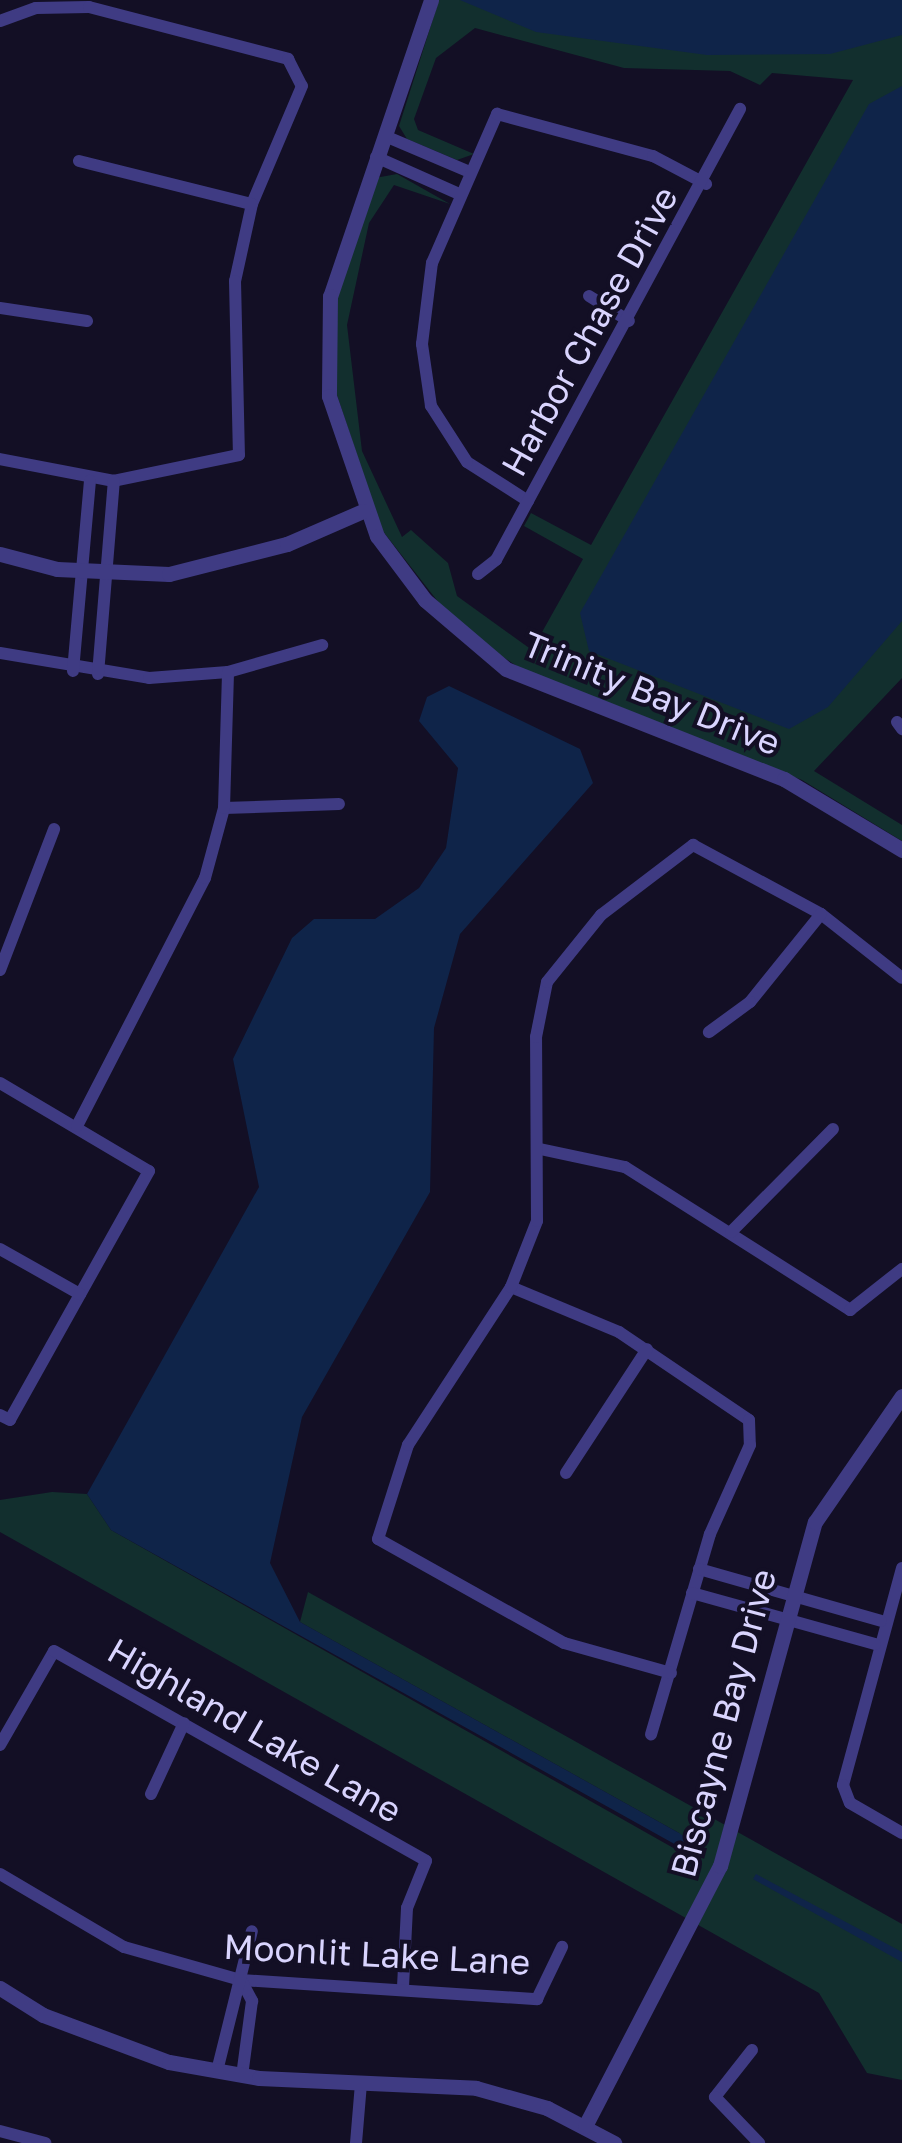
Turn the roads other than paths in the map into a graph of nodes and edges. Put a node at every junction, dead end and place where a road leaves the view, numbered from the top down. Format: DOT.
graph roads {
  1 [pos="431,0"];
  2 [pos="0,21"];
  3 [pos="740,109"];
  4 [pos="385,136"];
  5 [pos="376,157"];
  6 [pos="79,161"];
  7 [pos="470,172"];
  8 [pos="706,184"];
  9 [pos="459,194"];
  10 [pos="252,204"];
  11 [pos="589,296"];
  12 [pos="0,308"];
  13 [pos="630,321"];
  14 [pos="87,322"];
  15 [pos="0,459"];
  16 [pos="114,480"];
  17 [pos="90,481"];
  18 [pos="528,501"];
  19 [pos="363,511"];
  20 [pos="0,554"];
  21 [pos="83,572"];
  22 [pos="107,574"];
  23 [pos="478,574"];
  24 [pos="322,645"];
  25 [pos="0,653"];
  26 [pos="73,671"];
  27 [pos="228,672"];
  28 [pos="98,674"];
  29 [pos="339,804"];
  30 [pos="224,808"];
  31 [pos="54,829"];
  32 [pos="902,850"];
  33 [pos="821,914"];
  34 [pos="0,970"];
  35 [pos="902,978"];
  36 [pos="709,1032"];
  37 [pos="0,1083"];
  38 [pos="77,1126"];
  39 [pos="833,1129"];
  40 [pos="540,1149"];
  41 [pos="731,1232"];
  42 [pos="0,1249"];
  43 [pos="902,1269"];
  44 [pos="511,1286"];
  45 [pos="80,1294"];
  46 [pos="648,1348"];
  47 [pos="902,1396"];
  48 [pos="5,1418"];
  49 [pos="566,1474"];
  50 [pos="902,1568"];
  51 [pos="698,1569"];
  52 [pos="692,1593"];
  53 [pos="789,1595"];
  54 [pos="783,1618"];
  55 [pos="881,1622"];
  56 [pos="876,1644"];
  57 [pos="671,1673"];
  58 [pos="184,1723"];
  59 [pos="651,1735"];
  60 [pos="0,1745"];
  61 [pos="151,1794"];
  62 [pos="902,1833"];
  63 [pos="0,1874"];
  64 [pos="252,1931"];
  65 [pos="562,1947"];
  66 [pos="241,1980"];
  67 [pos="403,1986"];
  68 [pos="0,1988"];
  69 [pos="752,2050"];
  70 [pos="217,2071"];
  71 [pos="242,2076"];
  72 [pos="360,2084"];
  73 [pos="585,2126"];
  74 [pos="0,2132"];
  75 [pos="45,2143"];
  76 [pos="356,2143"];
  77 [pos="614,2143"];
  78 [pos="759,2143"];
  1 -- 4 [label="street, Trinity Bay Drive"];
  2 -- 10 [label="street"];
  3 -- 8 [label="street, Harbor Chase Drive"];
  4 -- 5 [label="street, Trinity Bay Drive"];
  4 -- 7 [label="street"];
  5 -- 9 [label="street"];
  5 -- 19 [label="street, Trinity Bay Drive"];
  6 -- 10 [label="street"];
  7 -- 8 [label="street"];
  7 -- 9 [label="street"];
  8 -- 13 [label="street, Harbor Chase Drive"];
  9 -- 18 [label="street"];
  10 -- 16 [label="street"];
  11 -- 13 [label="street"];
  12 -- 14 [label="street"];
  13 -- 18 [label="street, Harbor Chase Drive"];
  15 -- 17 [label="street"];
  16 -- 17 [label="street"];
  16 -- 22 [label="street"];
  17 -- 21 [label="street"];
  18 -- 23 [label="street, Harbor Chase Drive"];
  19 -- 22 [label="street"];
  19 -- 32 [label="street, Trinity Bay Drive"];
  20 -- 21 [label="street"];
  21 -- 22 [label="street"];
  21 -- 26 [label="street"];
  22 -- 28 [label="street"];
  24 -- 27 [label="street"];
  25 -- 26 [label="street"];
  26 -- 28 [label="street"];
  27 -- 28 [label="street"];
  27 -- 30 [label="street"];
  29 -- 30 [label="street"];
  30 -- 38 [label="street"];
  31 -- 34 [label="street"];
  33 -- 35 [label="street"];
  33 -- 36 [label="street"];
  33 -- 40 [label="street"];
  37 -- 38 [label="street"];
  38 -- 45 [label="street"];
  39 -- 41 [label="street"];
  40 -- 41 [label="street"];
  40 -- 44 [label="street"];
  41 -- 43 [label="street"];
  42 -- 45 [label="street"];
  44 -- 46 [label="street"];
  44 -- 57 [label="street"];
  45 -- 48 [label="street"];
  46 -- 49 [label="street"];
  46 -- 51 [label="street"];
  47 -- 53 [label="street, Biscayne Bay Drive"];
  50 -- 55 [label="street"];
  51 -- 52 [label="street"];
  51 -- 53 [label="street"];
  52 -- 54 [label="street"];
  52 -- 57 [label="street"];
  53 -- 54 [label="street, Biscayne Bay Drive"];
  53 -- 55 [label="street"];
  54 -- 56 [label="street"];
  54 -- 73 [label="street, Biscayne Bay Drive"];
  55 -- 56 [label="street"];
  56 -- 62 [label="street"];
  57 -- 59 [label="street"];
  58 -- 60 [label="street, Highland Lake Lane"];
  58 -- 61 [label="street"];
  58 -- 67 [label="street, Highland Lake Lane"];
  63 -- 66 [label="street, Moonlit Lake Lane"];
  64 -- 66 [label="street"];
  65 -- 67 [label="street, Moonlit Lake Lane"];
  66 -- 67 [label="street, Moonlit Lake Lane"];
  66 -- 70 [label="street"];
  66 -- 71 [label="street"];
  68 -- 70 [label="street"];
  69 -- 78 [label="street"];
  70 -- 71 [label="street"];
  71 -- 72 [label="street"];
  72 -- 73 [label="street"];
  72 -- 76 [label="street"];
  73 -- 77 [label="street"];
  74 -- 75 [label="street"];
}
